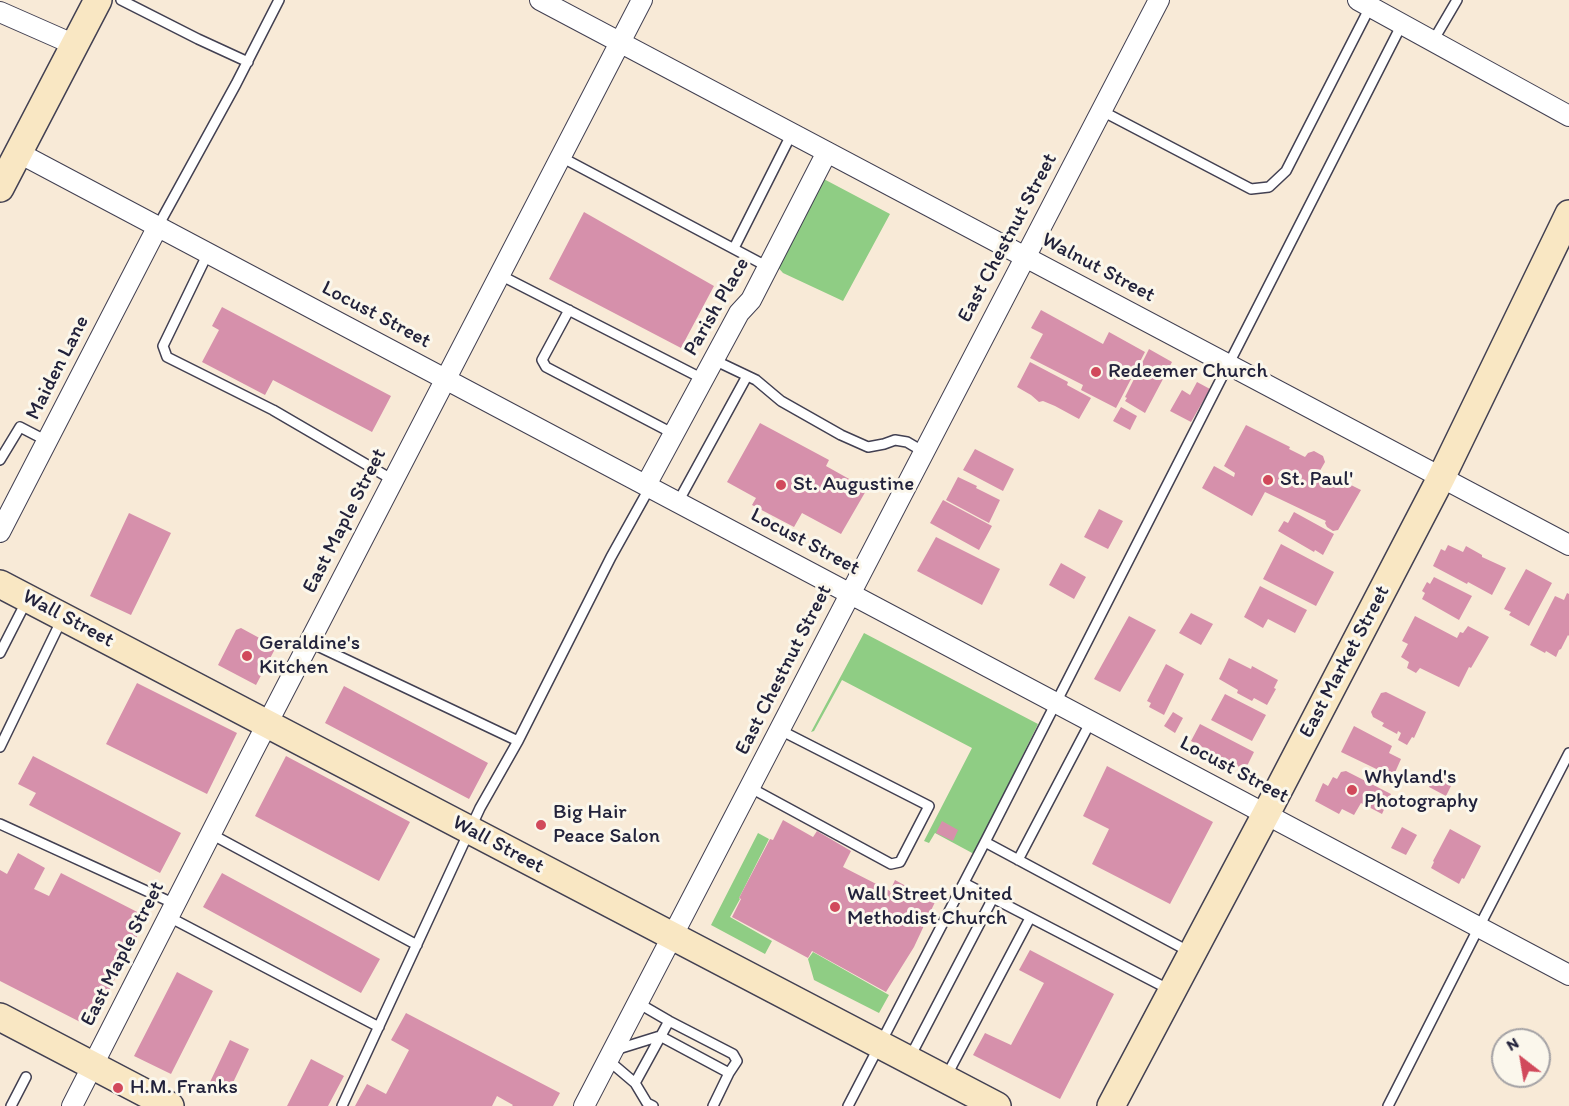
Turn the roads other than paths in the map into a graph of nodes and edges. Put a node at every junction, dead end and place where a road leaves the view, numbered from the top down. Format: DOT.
graph roads {
  1 [pos="98,0"];
  2 [pos="121,0"];
  3 [pos="279,0"];
  4 [pos="540,0"];
  5 [pos="642,0"];
  6 [pos="1159,0"];
  7 [pos="1457,0"];
  8 [pos="1364,3"];
  9 [pos="0,12"];
  10 [pos="1402,24"];
  11 [pos="1433,41"];
  12 [pos="620,42"];
  13 [pos="75,45"];
  14 [pos="248,62"];
  15 [pos="1102,111"];
  16 [pos="1569,116"];
  17 [pos="792,134"];
  18 [pos="827,152"];
  19 [pos="19,153"];
  20 [pos="561,157"];
  21 [pos="0,188"];
  22 [pos="1569,214"];
  23 [pos="158,226"];
  24 [pos="734,248"];
  25 [pos="208,253"];
  26 [pos="1025,257"];
  27 [pos="768,267"];
  28 [pos="500,275"];
  29 [pos="569,310"];
  30 [pos="714,360"];
  31 [pos="1229,365"];
  32 [pos="747,376"];
  33 [pos="446,379"];
  34 [pos="703,379"];
  35 [pos="674,434"];
  36 [pos="47,441"];
  37 [pos="924,452"];
  38 [pos="0,460"];
  39 [pos="1441,478"];
  40 [pos="394,480"];
  41 [pos="648,486"];
  42 [pos="678,502"];
  43 [pos="5,511"];
  44 [pos="0,532"];
  45 [pos="1569,545"];
  46 [pos="0,584"];
  47 [pos="850,593"];
  48 [pos="28,598"];
  49 [pos="63,617"];
  50 [pos="309,642"];
  51 [pos="0,653"];
  52 [pos="1056,703"];
  53 [pos="1091,721"];
  54 [pos="267,724"];
  55 [pos="780,730"];
  56 [pos="518,741"];
  57 [pos="0,747"];
  58 [pos="1569,753"];
  59 [pos="749,787"];
  60 [pos="1266,814"];
  61 [pos="0,825"];
  62 [pos="470,830"];
  63 [pos="211,834"];
  64 [pos="985,842"];
  65 [pos="1018,860"];
  66 [pos="964,883"];
  67 [pos="993,898"];
  68 [pos="172,910"];
  69 [pos="1030,918"];
  70 [pos="1479,927"];
  71 [pos="673,936"];
  72 [pos="417,945"];
  73 [pos="1192,953"];
  74 [pos="1569,975"];
  75 [pos="1172,991"];
  76 [pos="638,1003"];
  77 [pos="0,1017"];
  78 [pos="669,1021"];
  79 [pos="379,1027"];
  80 [pos="660,1036"];
  81 [pos="879,1044"];
  82 [pos="610,1055"];
  83 [pos="909,1060"];
  84 [pos="94,1066"];
  85 [pos="729,1072"];
  86 [pos="26,1077"];
  87 [pos="945,1079"];
  88 [pos="635,1083"];
  89 [pos="11,1106"];
  90 [pos="72,1106"];
  91 [pos="170,1106"];
  92 [pos="342,1106"];
  93 [pos="584,1106"];
  94 [pos="653,1106"];
  95 [pos="713,1106"];
  96 [pos="848,1106"];
  97 [pos="997,1106"];
  98 [pos="1111,1106"];
  99 [pos="1388,1106"];
  1 -- 13 [label="street"];
  2 -- 14 [label="lane"];
  3 -- 14 [label="lane"];
  4 -- 12 [label="street, Walnut Street"];
  5 -- 12 [label="street, East Maple Street"];
  6 -- 15 [label="street, East Chestnut Street"];
  7 -- 11 [label="lane"];
  8 -- 10 [label="street"];
  8 -- 15 [label="lane"];
  9 -- 13 [label="street"];
  10 -- 11 [label="street"];
  10 -- 31 [label="lane"];
  11 -- 16 [label="street"];
  12 -- 17 [label="street, Walnut Street"];
  12 -- 20 [label="street, East Maple Street"];
  13 -- 19 [label="street"];
  14 -- 23 [label="lane"];
  15 -- 26 [label="street, East Chestnut Street"];
  17 -- 18 [label="street, Walnut Street"];
  17 -- 24 [label="lane"];
  18 -- 26 [label="street, Walnut Street"];
  18 -- 27 [label="street, Parish Place"];
  19 -- 21 [label="street"];
  19 -- 23 [label="street, Locust Street"];
  20 -- 24 [label="lane"];
  20 -- 28 [label="street, East Maple Street"];
  22 -- 39 [label="street, East Market Street"];
  23 -- 25 [label="street, Locust Street"];
  23 -- 36 [label="street, Maiden Lane"];
  24 -- 27 [label="lane"];
  25 -- 33 [label="street, Locust Street"];
  25 -- 40 [label="lane"];
  26 -- 31 [label="street, Walnut Street"];
  26 -- 37 [label="street, East Chestnut Street"];
  27 -- 30 [label="street, Parish Place"];
  28 -- 29 [label="lane"];
  28 -- 33 [label="street, East Maple Street"];
  29 -- 34 [label="lane"];
  29 -- 35 [label="lane"];
  30 -- 32 [label="lane"];
  30 -- 34 [label="street, Parish Place"];
  31 -- 39 [label="street, Walnut Street"];
  31 -- 52 [label="lane"];
  32 -- 37 [label="lane"];
  32 -- 42 [label="lane"];
  33 -- 40 [label="street, East Maple Street"];
  33 -- 41 [label="street, Locust Street"];
  34 -- 35 [label="street, Parish Place"];
  35 -- 41 [label="street, Parish Place"];
  36 -- 38 [label="lane"];
  36 -- 43 [label="street, Maiden Lane"];
  37 -- 47 [label="street, East Chestnut Street"];
  39 -- 45 [label="street, Walnut Street"];
  39 -- 60 [label="street, East Market Street"];
  40 -- 50 [label="street, East Maple Street"];
  41 -- 42 [label="street, Locust Street"];
  41 -- 56 [label="lane"];
  42 -- 47 [label="street, Locust Street"];
  43 -- 44 [label="street, Maiden Lane"];
  46 -- 48 [label="street, Wall Street"];
  47 -- 52 [label="street, Locust Street"];
  47 -- 55 [label="street, East Chestnut Street"];
  48 -- 49 [label="street, Wall Street"];
  48 -- 51 [label="lane"];
  49 -- 54 [label="street, Wall Street"];
  49 -- 57 [label="lane"];
  50 -- 54 [label="street, East Maple Street"];
  50 -- 56 [label="lane"];
  52 -- 53 [label="street, Locust Street"];
  52 -- 64 [label="lane"];
  53 -- 60 [label="street, Locust Street"];
  53 -- 65 [label="lane"];
  54 -- 62 [label="street, Wall Street"];
  54 -- 63 [label="street, East Maple Street"];
  55 -- 59 [label="street, East Chestnut Street"];
  55 -- 59 [label="lane"];
  56 -- 62 [label="lane"];
  58 -- 70 [label="lane"];
  59 -- 71 [label="street, East Chestnut Street"];
  60 -- 70 [label="street, Locust Street"];
  60 -- 73 [label="street, East Market Street"];
  61 -- 68 [label="lane"];
  62 -- 71 [label="street, Wall Street"];
  62 -- 72 [label="lane"];
  63 -- 68 [label="street, East Maple Street"];
  63 -- 72 [label="lane"];
  64 -- 65 [label="lane"];
  64 -- 66 [label="lane"];
  65 -- 73 [label="lane"];
  66 -- 67 [label="lane"];
  66 -- 81 [label="lane"];
  67 -- 69 [label="lane"];
  67 -- 83 [label="lane"];
  68 -- 79 [label="lane"];
  68 -- 84 [label="street, East Maple Street"];
  69 -- 75 [label="lane"];
  69 -- 87 [label="lane"];
  70 -- 74 [label="street, Locust Street"];
  70 -- 99 [label="lane"];
  71 -- 76 [label="street, East Chestnut Street"];
  71 -- 81 [label="street, Wall Street"];
  72 -- 79 [label="lane"];
  73 -- 75 [label="street, East Market Street"];
  75 -- 98 [label="street, East Market Street"];
  76 -- 78 [label="lane"];
  76 -- 82 [label="street, East Chestnut Street"];
  77 -- 84 [label="street"];
  78 -- 80 [label="lane"];
  78 -- 85 [label="lane"];
  79 -- 92 [label="lane"];
  80 -- 82 [label="lane"];
  80 -- 85 [label="lane"];
  80 -- 88 [label="lane"];
  81 -- 83 [label="street, Wall Street"];
  81 -- 96 [label="lane"];
  82 -- 88 [label="lane"];
  82 -- 93 [label="street, East Chestnut Street"];
  83 -- 87 [label="street, Wall Street"];
  84 -- 90 [label="street, East Maple Street"];
  84 -- 91 [label="street"];
  85 -- 95 [label="lane"];
  86 -- 89 [label="lane"];
  87 -- 97 [label="street, Wall Street"];
  88 -- 94 [label="lane"];
}
